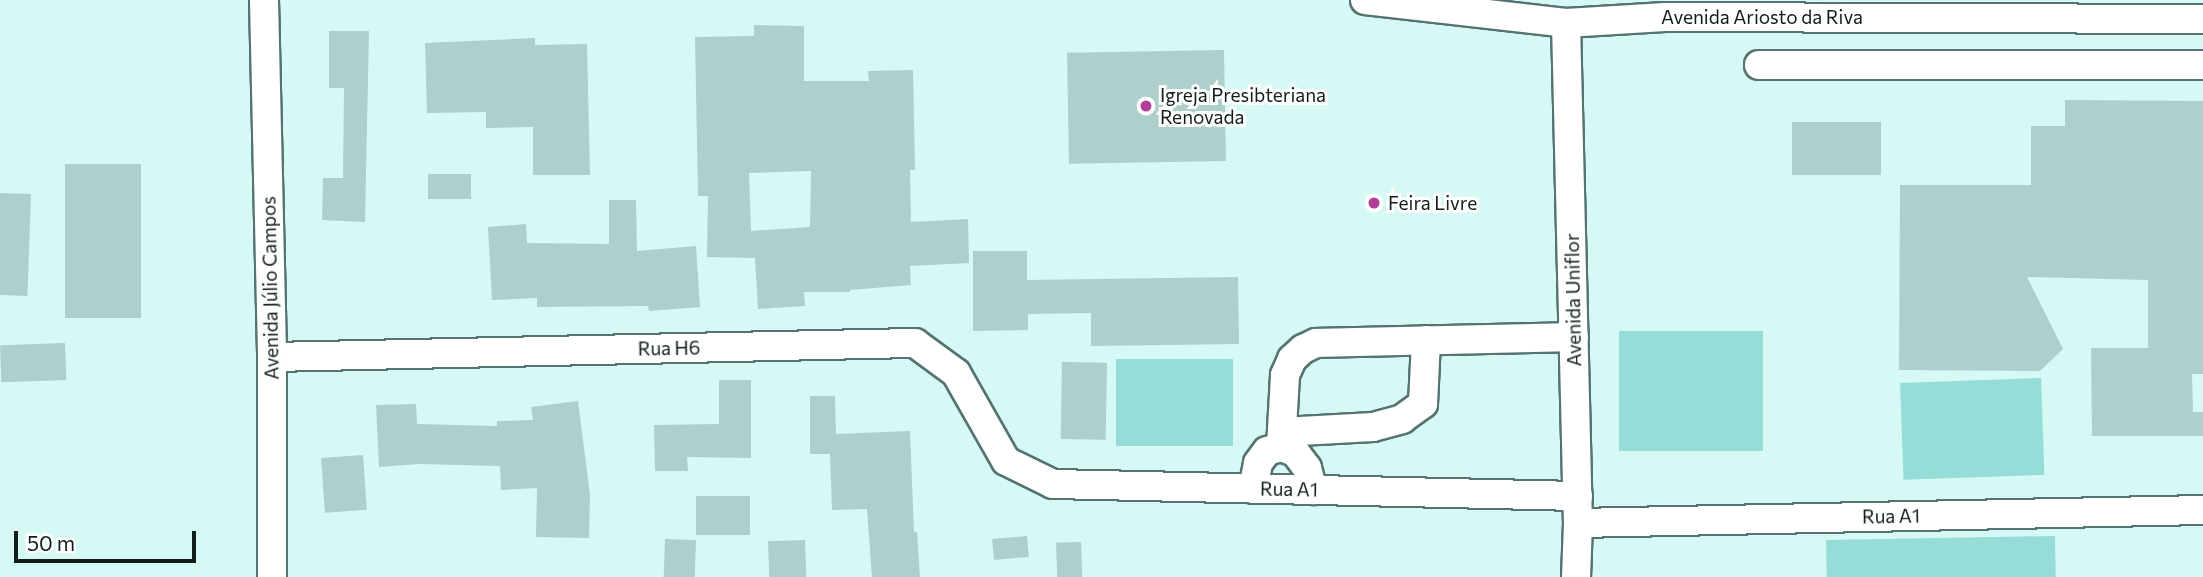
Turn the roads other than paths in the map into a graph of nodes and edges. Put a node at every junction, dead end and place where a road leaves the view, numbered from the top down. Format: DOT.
graph roads {
  1 [pos="264,0"];
  2 [pos="1365,0"];
  3 [pos="1665,8"];
  4 [pos="2203,19"];
  5 [pos="1566,23"];
  6 [pos="1759,65"];
  7 [pos="2203,65"];
  8 [pos="1574,337"];
  9 [pos="1426,340"];
  10 [pos="272,357"];
  11 [pos="1282,439"];
  12 [pos="1006,461"];
  13 [pos="1253,489"];
  14 [pos="1313,490"];
  15 [pos="1578,509"];
  16 [pos="2203,510"];
  17 [pos="272,577"];
  18 [pos="1576,577"];
  1 -- 10 [label="street, Avenida Júlio Campos"];
  2 -- 5 [label="street, Avenida Ariosto da Riva"];
  3 -- 4 [label="street, Avenida Ariosto da Riva"];
  3 -- 5 [label="street, Avenida Ariosto da Riva"];
  5 -- 8 [label="street, Avenida Uniflor"];
  6 -- 7 [label="street"];
  8 -- 9 [label="street"];
  8 -- 15 [label="street, Avenida Uniflor"];
  9 -- 11 [label="street"];
  9 -- 11 [label="street"];
  10 -- 12 [label="street, Rua H6"];
  10 -- 17 [label="street, Avenida Júlio Campos"];
  11 -- 13 [label="street"];
  11 -- 14 [label="street"];
  12 -- 13 [label="street, Rua A1"];
  13 -- 14 [label="street, Rua A1"];
  14 -- 15 [label="street, Rua A1"];
  15 -- 16 [label="street, Rua A1"];
  15 -- 18 [label="street, Avenida Uniflor"];
}
